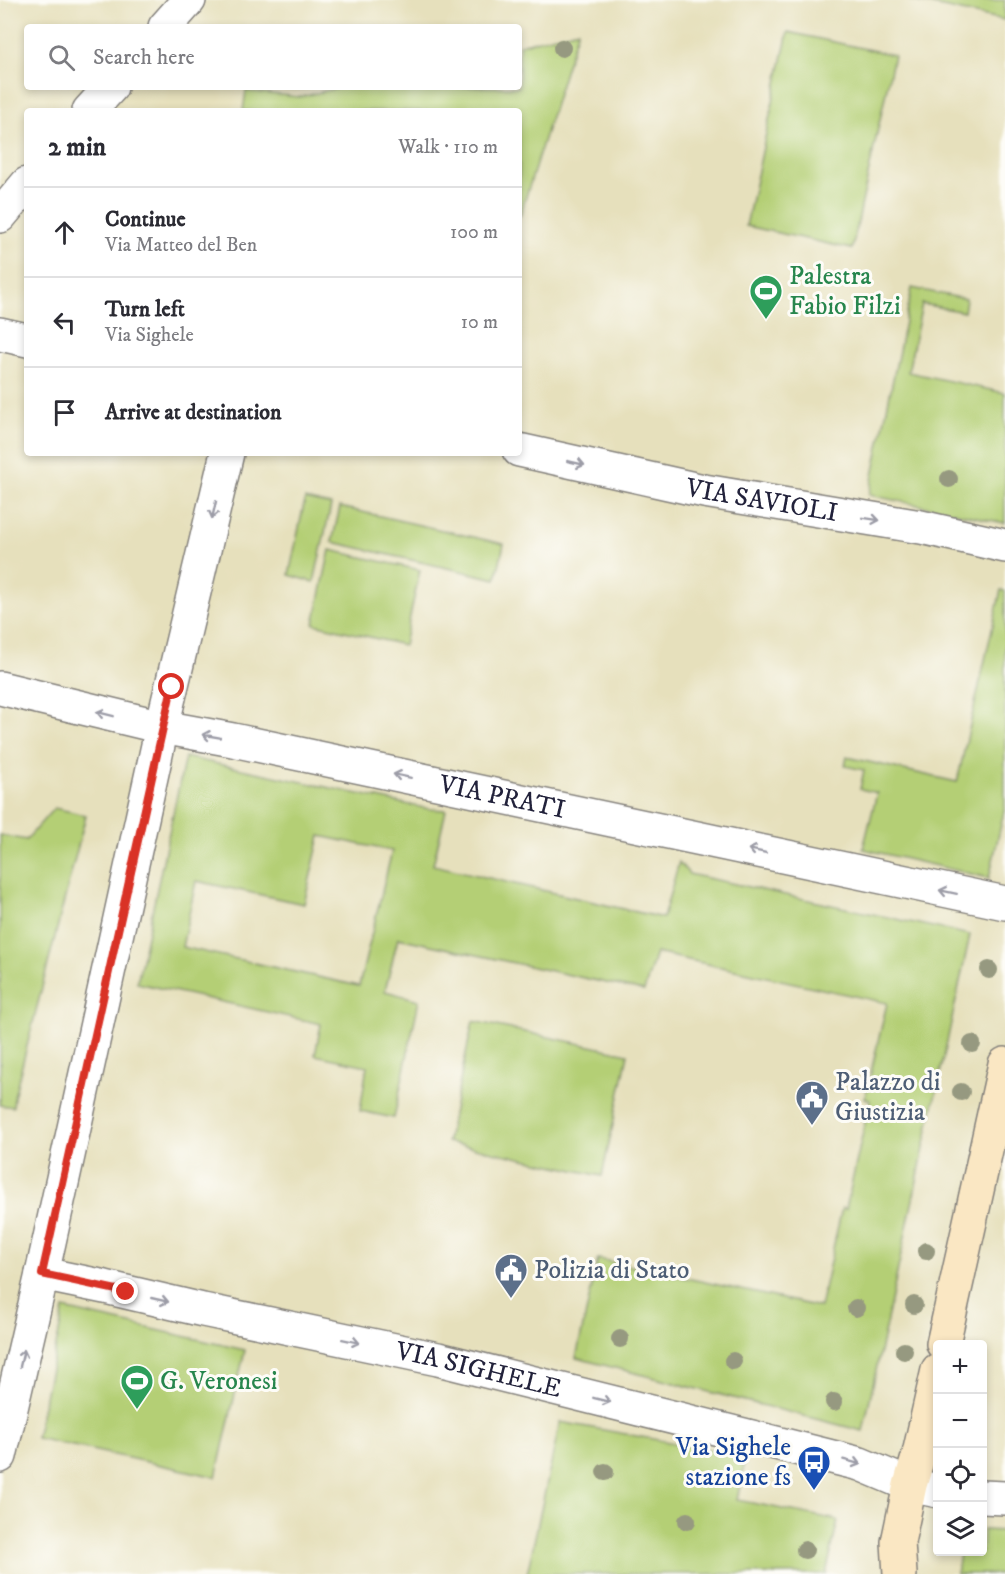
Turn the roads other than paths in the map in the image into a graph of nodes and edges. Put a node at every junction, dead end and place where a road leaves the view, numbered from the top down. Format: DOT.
graph roads {
  1 [pos="189,0"];
  2 [pos="168,24"];
  3 [pos="108,90"];
  4 [pos="92,108"];
  5 [pos="24,188"];
  6 [pos="0,216"];
  7 [pos="0,334"];
  8 [pos="24,339"];
  9 [pos="522,451"];
  10 [pos="226,456"];
  11 [pos="1005,546"];
  12 [pos="0,688"];
  13 [pos="162,728"];
  14 [pos="1005,903"];
  15 [pos="1005,1064"];
  16 [pos="42,1274"];
  17 [pos="944,1340"];
  18 [pos="933,1392"];
  19 [pos="0,1456"];
  20 [pos="924,1488"];
  21 [pos="987,1497"];
  22 [pos="1005,1498"];
  23 [pos="899,1558"];
  24 [pos="877,1574"];
  1 -- 2 [label="street"];
  3 -- 4 [label="street"];
  5 -- 6 [label="street"];
  7 -- 8 [label="street"];
  9 -- 11 [label="street, VIA SAVIOLI, one-way"];
  10 -- 13 [label="street, one-way"];
  13 -- 12 [label="street, VIA PRATI, one-way"];
  14 -- 13 [label="street, VIA PRATI, one-way"];
  13 -- 16 [label="street"];
  15 -- 17 [label="main road"];
  19 -- 16 [label="street, one-way"];
  16 -- 20 [label="street, VIA SIGHELE, one-way"];
  18 -- 20 [label="main road"];
  20 -- 23 [label="main road"];
  21 -- 22 [label="street"];
  23 -- 24 [label="main road"];
}
